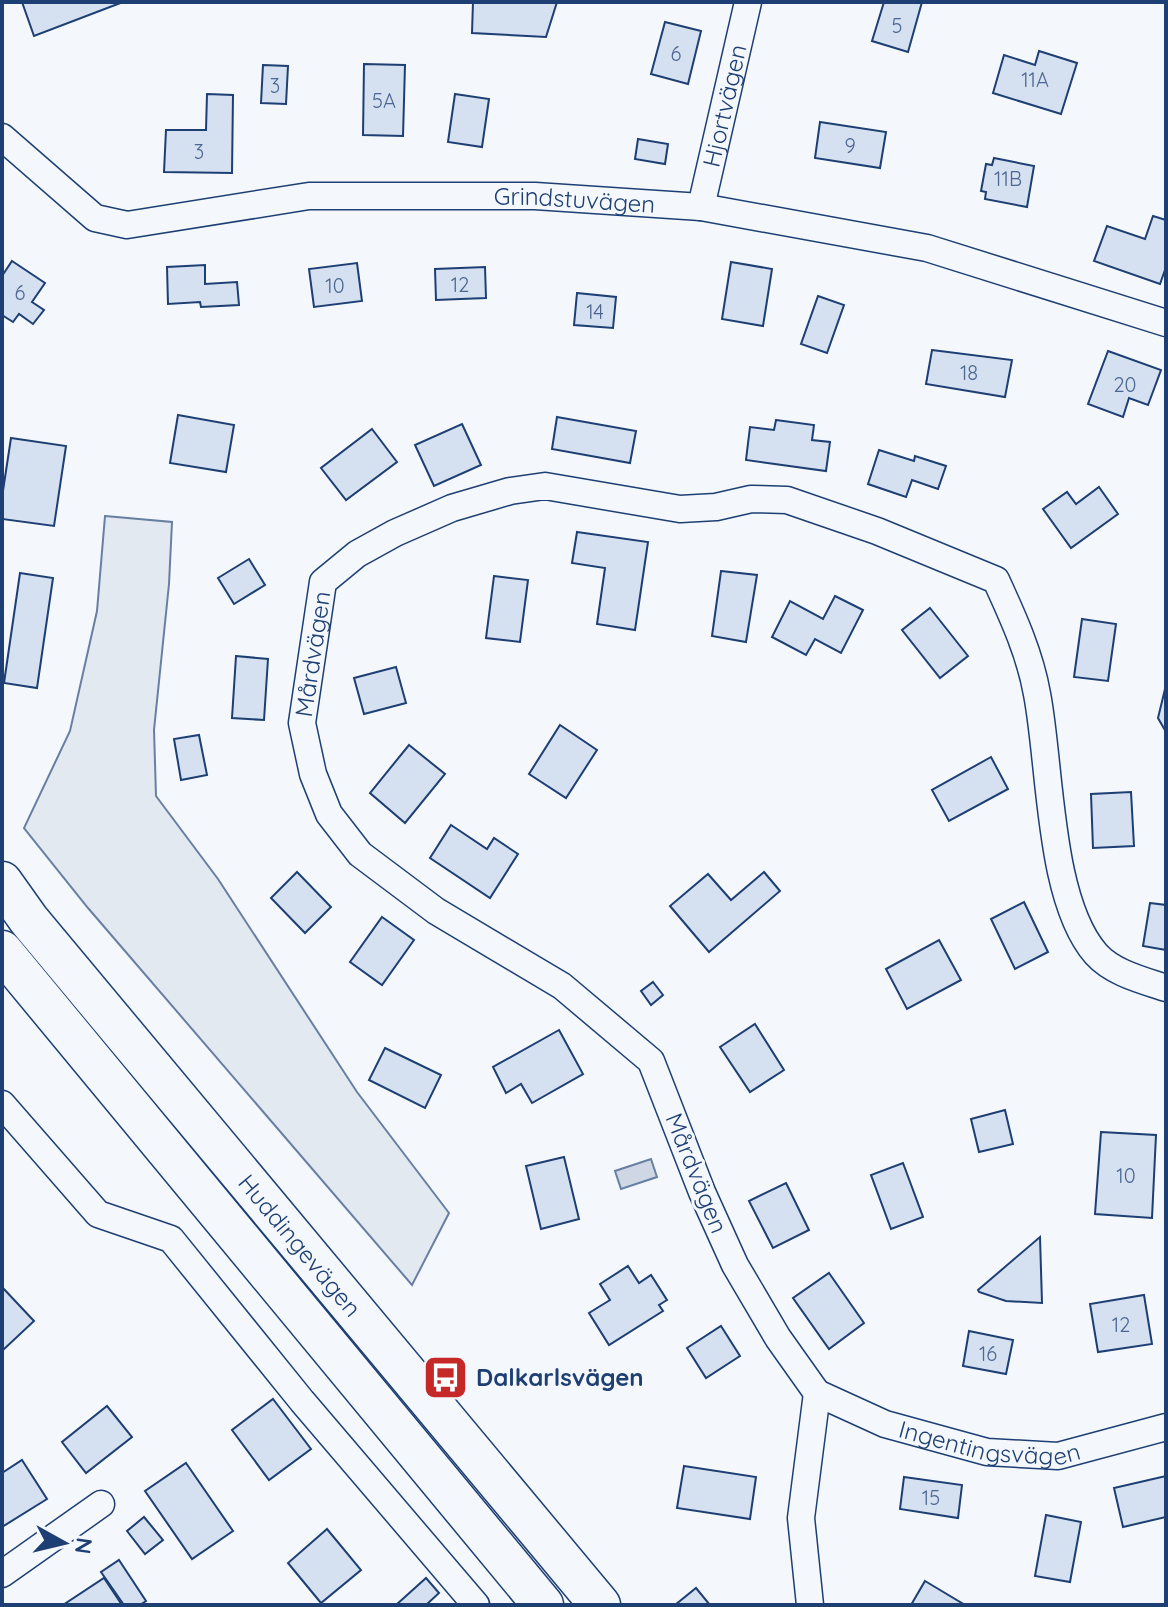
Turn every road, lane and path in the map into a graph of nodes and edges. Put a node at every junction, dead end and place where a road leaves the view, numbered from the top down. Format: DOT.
graph roads {
  1 [pos="748,2"];
  2 [pos="2,137"];
  3 [pos="701,207"];
  4 [pos="1166,323"];
  5 [pos="2,882"];
  6 [pos="2,951"];
  7 [pos="1166,988"];
  8 [pos="2,1104"];
  9 [pos="817,1393"];
  10 [pos="1166,1427"];
  11 [pos="101,1504"];
  12 [pos="2,1574"];
  13 [pos="476,1605"];
  14 [pos="543,1605"];
  15 [pos="600,1605"];
  16 [pos="810,1605"];
  1 -- 3 [label="street, Hjortvägen"];
  2 -- 3 [label="street, Grindstuvägen"];
  3 -- 4 [label="street, Grindstuvägen"];
  5 -- 15 [label="main road, Huddingevägen"];
  6 -- 14 [label="main road, Huddingevägen"];
  7 -- 9 [label="street, Mårdvägen"];
  8 -- 13 [label="street"];
  9 -- 10 [label="street, Ingentingsvägen"];
  9 -- 16 [label="street"];
  11 -- 12 [label="street"];
}
